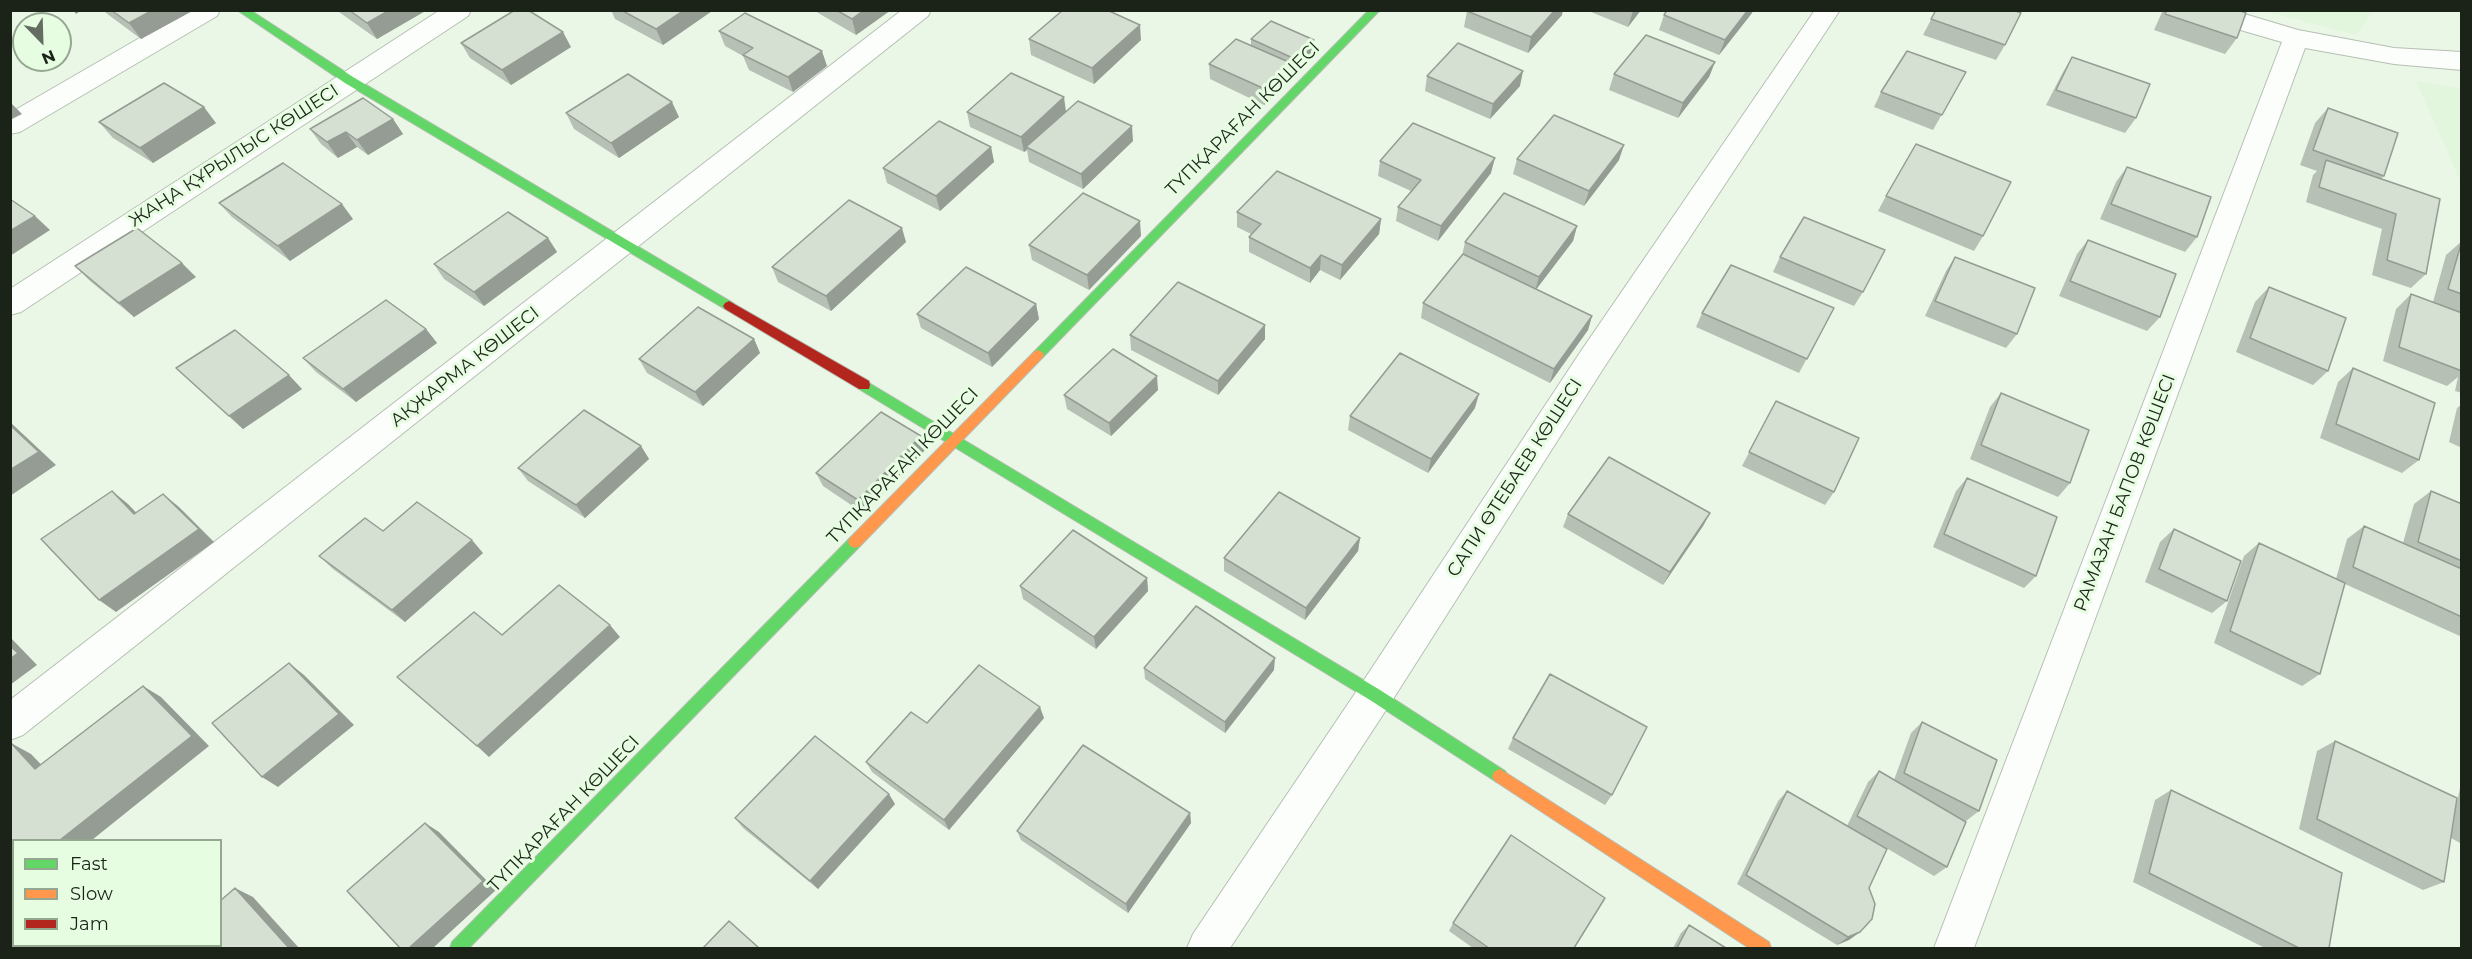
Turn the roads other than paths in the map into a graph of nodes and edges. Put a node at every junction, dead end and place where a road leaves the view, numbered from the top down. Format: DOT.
graph roads {
  1 [pos="208,10"];
  2 [pos="242,10"];
  3 [pos="459,10"];
  4 [pos="920,10"];
  5 [pos="1375,10"];
  6 [pos="1828,10"];
  7 [pos="2201,10"];
  8 [pos="2296,38"];
  9 [pos="2462,61"];
  10 [pos="349,80"];
  11 [pos="10,125"];
  12 [pos="624,243"];
  13 [pos="10,304"];
  14 [pos="954,439"];
  15 [pos="1375,695"];
  16 [pos="10,723"];
  17 [pos="458,948"];
  18 [pos="1207,948"];
  19 [pos="1763,948"];
  20 [pos="1954,948"];
  1 -- 11 [label="street"];
  2 -- 10 [label="street"];
  3 -- 10 [label="street, ЖАҢА ҚҰРЫЛЫС КӨШЕСІ"];
  4 -- 12 [label="street, АҚЖАРМА КӨШЕСІ"];
  5 -- 14 [label="street, ТҮПҚАРАҒАН КӨШЕСІ"];
  6 -- 15 [label="street, САПИ ӨТЕБАЕВ КӨШЕСІ"];
  7 -- 8 [label="street"];
  8 -- 9 [label="street"];
  8 -- 20 [label="street, РАМАЗАН БАПОВ КӨШЕСІ"];
  10 -- 12 [label="street"];
  10 -- 13 [label="street, ЖАҢА ҚҰРЫЛЫС КӨШЕСІ"];
  12 -- 14 [label="street"];
  12 -- 16 [label="street, АҚЖАРМА КӨШЕСІ"];
  14 -- 15 [label="street"];
  14 -- 17 [label="street, ТҮПҚАРАҒАН КӨШЕСІ"];
  15 -- 18 [label="street, САПИ ӨТЕБАЕВ КӨШЕСІ"];
  15 -- 19 [label="street"];
}
